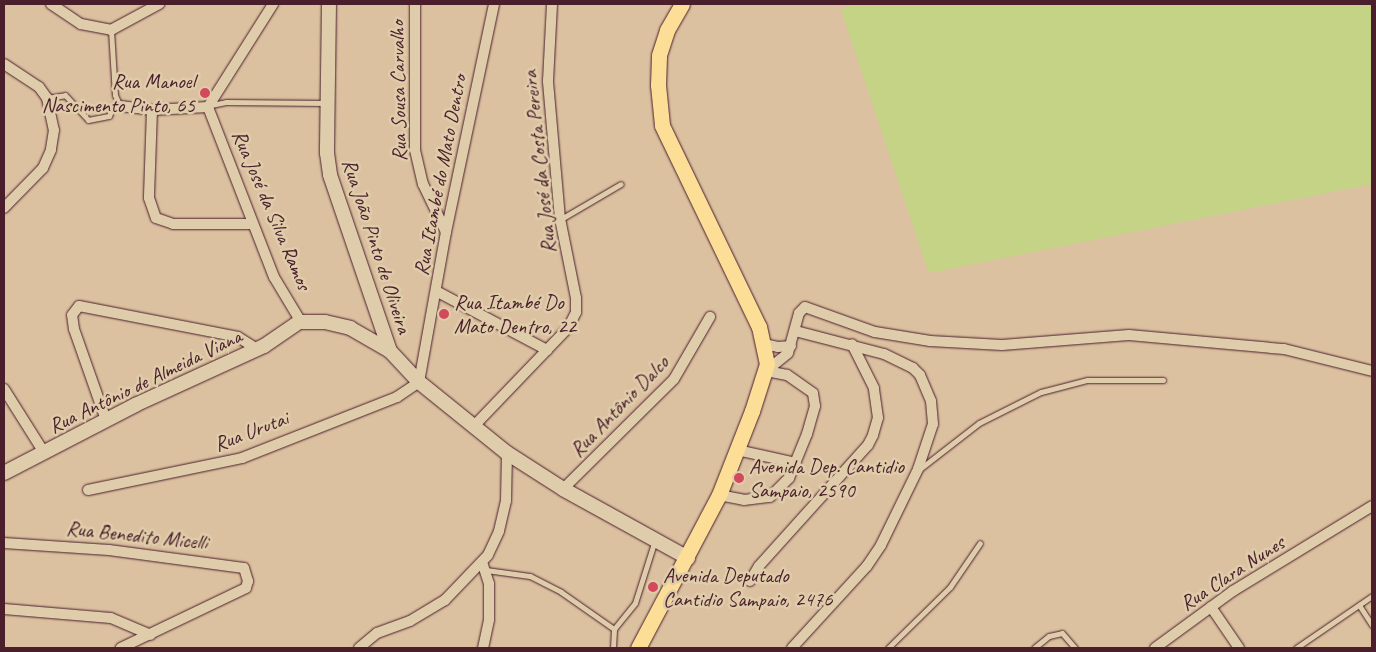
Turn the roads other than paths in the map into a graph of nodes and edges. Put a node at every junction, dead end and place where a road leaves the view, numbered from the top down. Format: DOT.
graph roads {
  1 [pos="53,4"];
  2 [pos="159,4"];
  3 [pos="272,4"];
  4 [pos="329,4"];
  5 [pos="415,4"];
  6 [pos="494,4"];
  7 [pos="552,4"];
  8 [pos="682,4"];
  9 [pos="111,30"];
  10 [pos="4,64"];
  11 [pos="47,98"];
  12 [pos="328,103"];
  13 [pos="117,106"];
  14 [pos="208,107"];
  15 [pos="152,110"];
  16 [pos="621,184"];
  17 [pos="4,208"];
  18 [pos="560,220"];
  19 [pos="252,224"];
  20 [pos="446,232"];
  21 [pos="436,291"];
  22 [pos="710,317"];
  23 [pos="300,320"];
  24 [pos="796,331"];
  25 [pos="764,344"];
  26 [pos="852,344"];
  27 [pos="791,346"];
  28 [pos="257,349"];
  29 [pos="548,350"];
  30 [pos="390,352"];
  31 [pos="766,371"];
  32 [pos="1372,371"];
  33 [pos="1163,380"];
  34 [pos="419,382"];
  35 [pos="4,389"];
  36 [pos="106,420"];
  37 [pos="473,427"];
  38 [pos="736,450"];
  39 [pos="43,452"];
  40 [pos="507,453"];
  41 [pos="796,463"];
  42 [pos="918,469"];
  43 [pos="4,473"];
  44 [pos="563,489"];
  45 [pos="88,490"];
  46 [pos="719,495"];
  47 [pos="1372,506"];
  48 [pos="655,540"];
  49 [pos="4,543"];
  50 [pos="980,543"];
  51 [pos="688,558"];
  52 [pos="484,566"];
  53 [pos="750,581"];
  54 [pos="1372,596"];
  55 [pos="1360,605"];
  56 [pos="1211,607"];
  57 [pos="4,609"];
  58 [pos="1372,625"];
  59 [pos="614,629"];
  60 [pos="152,635"];
  61 [pos="121,648"];
  62 [pos="359,648"];
  63 [pos="483,648"];
  64 [pos="613,648"];
  65 [pos="638,648"];
  66 [pos="792,648"];
  67 [pos="888,648"];
  68 [pos="1034,648"];
  69 [pos="1075,648"];
  70 [pos="1154,648"];
  71 [pos="1239,648"];
  72 [pos="1296,648"];
  1 -- 9 [label="street"];
  2 -- 9 [label="street"];
  3 -- 14 [label="street"];
  4 -- 12 [label="street, Rua João Pinto de Oliveira"];
  5 -- 20 [label="street, Rua Sousa Carvalho"];
  6 -- 20 [label="street, Rua Itambé do Mato Dentro"];
  7 -- 18 [label="street, Rua José da Costa Pereira"];
  8 -- 25 [label="main road"];
  9 -- 13 [label="lane"];
  10 -- 11 [label="street"];
  11 -- 13 [label="lane"];
  11 -- 17 [label="street"];
  12 -- 14 [label="lane"];
  12 -- 30 [label="street, Rua João Pinto de Oliveira"];
  13 -- 15 [label="street"];
  14 -- 15 [label="street"];
  14 -- 19 [label="street, Rua José da Silva Ramos"];
  15 -- 19 [label="street"];
  16 -- 18 [label="lane"];
  18 -- 29 [label="street, Rua José da Costa Pereira"];
  19 -- 23 [label="street, Rua José da Silva Ramos"];
  20 -- 21 [label="street, Rua Itambé do Mato Dentro"];
  21 -- 29 [label="street"];
  21 -- 34 [label="street, Rua Itambé do Mato Dentro"];
  22 -- 44 [label="street, Rua Antônio Dalco"];
  23 -- 28 [label="street, Rua Antônio de Almeida Viana"];
  23 -- 30 [label="street, Rua José da Silva Ramos"];
  24 -- 26 [label="street"];
  24 -- 27 [label="street"];
  24 -- 32 [label="street"];
  25 -- 27 [label="street"];
  25 -- 31 [label="main road"];
  26 -- 42 [label="street"];
  26 -- 53 [label="street"];
  27 -- 31 [label="street"];
  28 -- 36 [label="street, Rua Antônio de Almeida Viana"];
  28 -- 36 [label="street"];
  29 -- 37 [label="street, Rua José da Costa Pereira"];
  30 -- 34 [label="street"];
  31 -- 38 [label="main road"];
  31 -- 41 [label="street"];
  33 -- 42 [label="lane"];
  34 -- 37 [label="street"];
  34 -- 45 [label="street, Rua Urutai"];
  35 -- 39 [label="street"];
  36 -- 39 [label="street, Rua Antônio de Almeida Viana"];
  37 -- 40 [label="street"];
  38 -- 41 [label="street"];
  38 -- 46 [label="main road"];
  39 -- 43 [label="street, Rua Antônio de Almeida Viana"];
  40 -- 44 [label="street"];
  40 -- 52 [label="street"];
  41 -- 46 [label="street"];
  42 -- 66 [label="street"];
  44 -- 48 [label="street"];
  46 -- 51 [label="main road"];
  47 -- 56 [label="street, Rua Clara Nunes"];
  48 -- 51 [label="street"];
  48 -- 59 [label="lane"];
  49 -- 60 [label="street, Rua Benedito Micelli"];
  50 -- 67 [label="lane"];
  51 -- 65 [label="main road"];
  52 -- 59 [label="lane"];
  52 -- 62 [label="street"];
  52 -- 63 [label="street"];
  54 -- 55 [label="lane"];
  55 -- 58 [label="lane"];
  55 -- 72 [label="lane"];
  56 -- 70 [label="street, Rua Clara Nunes"];
  56 -- 71 [label="street"];
  57 -- 60 [label="street"];
  59 -- 64 [label="lane"];
  60 -- 61 [label="street"];
  68 -- 69 [label="lane"];
}
